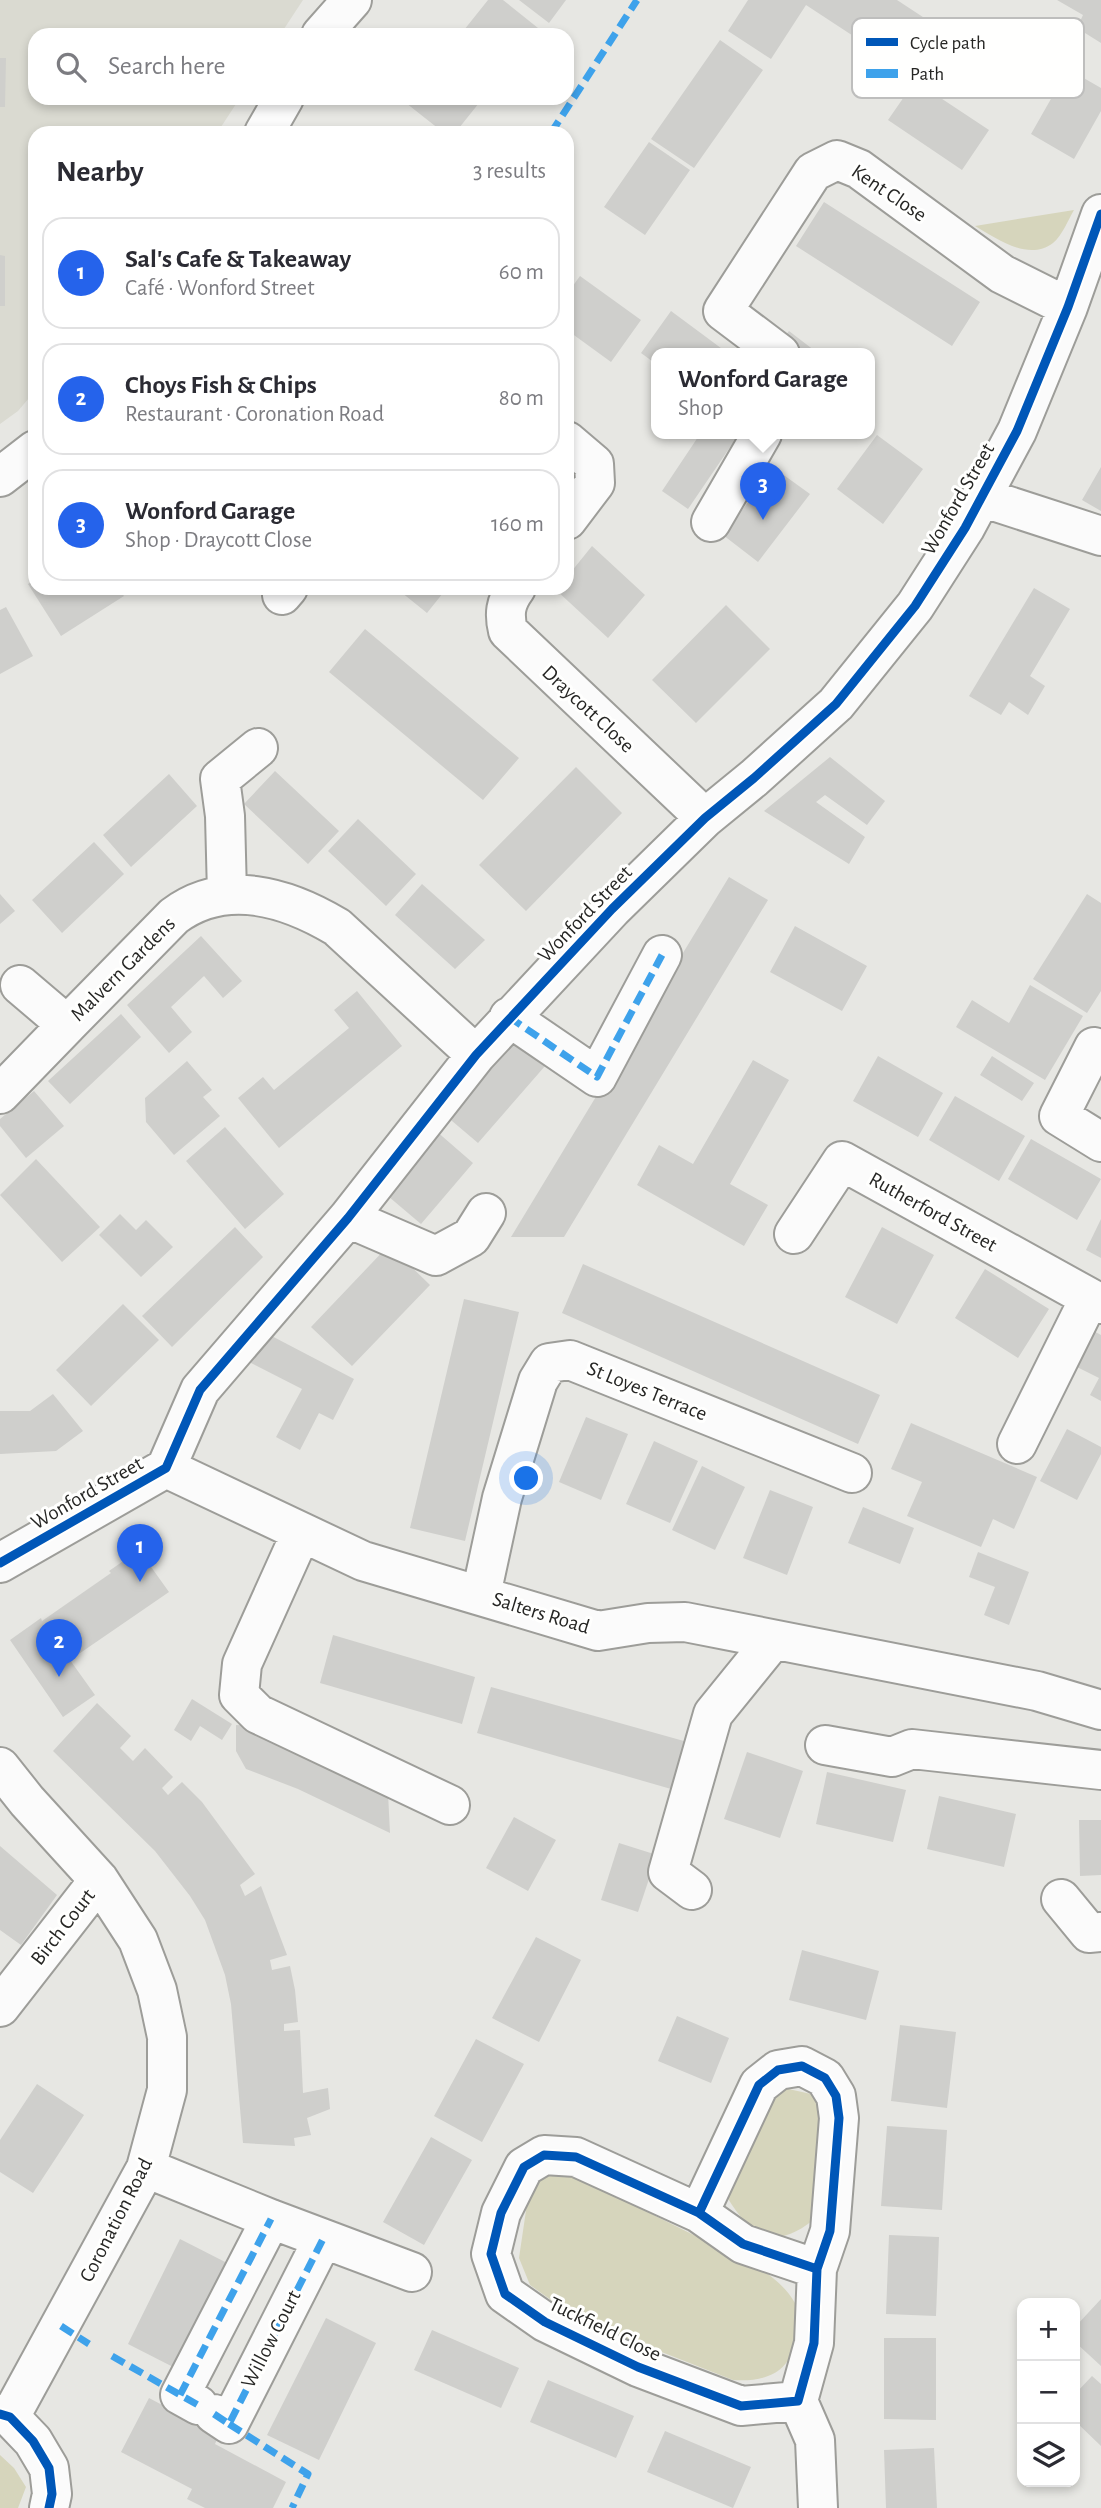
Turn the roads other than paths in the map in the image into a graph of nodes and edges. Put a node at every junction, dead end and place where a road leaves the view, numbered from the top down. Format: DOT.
graph roads {
  1 [pos="352,0"];
  2 [pos="327,28"];
  3 [pos="280,105"];
  4 [pos="268,126"];
  5 [pos="1101,214"];
  6 [pos="1068,307"];
  7 [pos="772,348"];
  8 [pos="759,439"];
  9 [pos="574,447"];
  10 [pos="28,455"];
  11 [pos="0,477"];
  12 [pos="981,497"];
  13 [pos="574,511"];
  14 [pos="711,522"];
  15 [pos="1101,536"];
  16 [pos="511,595"];
  17 [pos="258,748"];
  18 [pos="705,818"];
  19 [pos="227,894"];
  20 [pos="662,955"];
  21 [pos="20,985"];
  22 [pos="509,1017"];
  23 [pos="67,1025"];
  24 [pos="1094,1047"];
  25 [pos="475,1055"];
  26 [pos="0,1094"];
  27 [pos="1101,1142"];
  28 [pos="486,1213"];
  29 [pos="348,1218"];
  30 [pos="794,1234"];
  31 [pos="1095,1301"];
  32 [pos="1017,1444"];
  33 [pos="166,1468"];
  34 [pos="852,1473"];
  35 [pos="301,1533"];
  36 [pos="0,1563"];
  37 [pos="481,1595"];
  38 [pos="773,1640"];
  39 [pos="1101,1710"];
  40 [pos="825,1745"];
  41 [pos="0,1767"];
  42 [pos="1101,1770"];
  43 [pos="450,1805"];
  44 [pos="99,1880"];
  45 [pos="692,1890"];
  46 [pos="1061,1899"];
  47 [pos="1101,1932"];
  48 [pos="0,2007"];
  49 [pos="146,2168"];
  50 [pos="699,2213"];
  51 [pos="271,2219"];
  52 [pos="323,2239"];
  53 [pos="817,2269"];
  54 [pos="411,2272"];
  55 [pos="797,2401"];
  56 [pos="5,2415"];
  57 [pos="49,2508"];
  58 [pos="818,2508"];
  1 -- 2 [label="street"];
  3 -- 4 [label="street"];
  5 -- 6 [label="street, Wonford Street"];
  6 -- 7 [label="street, Kent Close"];
  6 -- 12 [label="street, Wonford Street"];
  8 -- 14 [label="street"];
  9 -- 13 [label="street"];
  10 -- 11 [label="street"];
  12 -- 15 [label="street"];
  12 -- 18 [label="street, Wonford Street"];
  16 -- 18 [label="street, Draycott Close"];
  17 -- 19 [label="street"];
  18 -- 22 [label="street, Wonford Street"];
  19 -- 23 [label="street, Malvern Gardens"];
  19 -- 25 [label="street, Malvern Gardens"];
  20 -- 22 [label="street"];
  21 -- 23 [label="street, Malvern Gardens"];
  22 -- 25 [label="street, Wonford Street"];
  23 -- 26 [label="street"];
  24 -- 27 [label="street"];
  25 -- 29 [label="street, Wonford Street"];
  28 -- 29 [label="street"];
  29 -- 33 [label="street, Wonford Street"];
  30 -- 31 [label="street, Rutherford Street"];
  31 -- 32 [label="street"];
  33 -- 35 [label="street, Salters Road"];
  33 -- 36 [label="street, Wonford Street"];
  34 -- 37 [label="street, St Loyes Terrace"];
  35 -- 37 [label="street, Salters Road"];
  35 -- 43 [label="street"];
  37 -- 38 [label="street, Salters Road"];
  38 -- 39 [label="street, Salters Road"];
  38 -- 45 [label="street"];
  40 -- 42 [label="street"];
  41 -- 44 [label="street, Coronation Road"];
  44 -- 48 [label="street, Birch Court"];
  44 -- 49 [label="street, Coronation Road"];
  46 -- 47 [label="street"];
  49 -- 51 [label="street"];
  49 -- 56 [label="street, Coronation Road"];
  50 -- 53 [label="street, Tuckfield Close"];
  50 -- 53 [label="street"];
  50 -- 55 [label="street, Tuckfield Close"];
  51 -- 52 [label="street"];
  51 -- 52 [label="street, Willow Court"];
  52 -- 54 [label="street"];
  53 -- 55 [label="street"];
  55 -- 58 [label="street"];
  56 -- 57 [label="street"];
}
